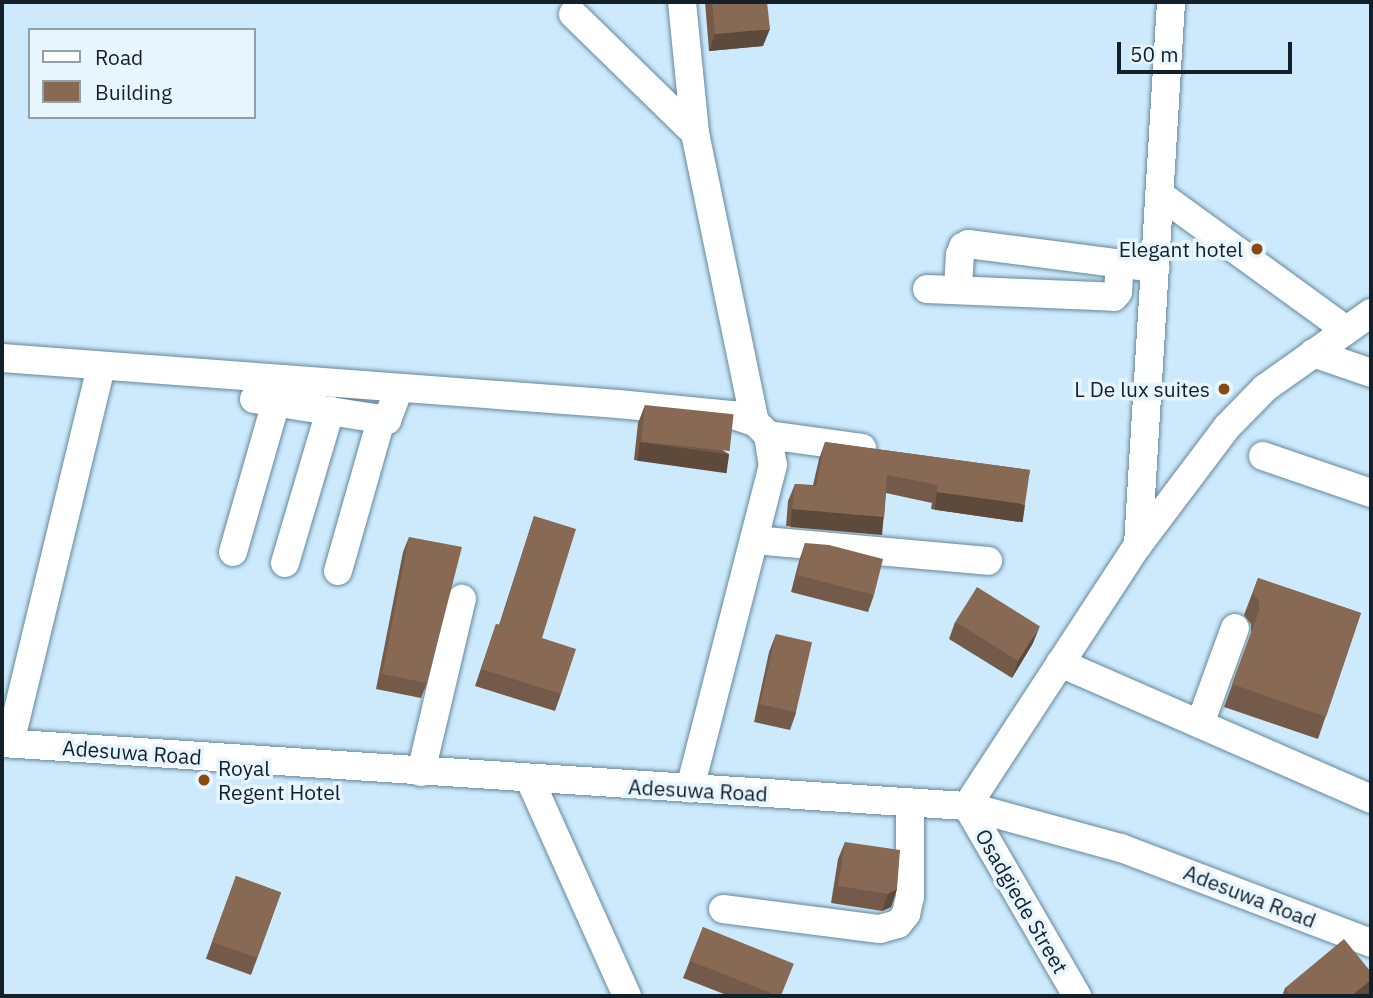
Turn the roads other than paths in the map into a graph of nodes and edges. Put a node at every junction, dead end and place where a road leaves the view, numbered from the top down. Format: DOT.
graph roads {
  1 [pos="682,2"];
  2 [pos="1171,2"];
  3 [pos="573,14"];
  4 [pos="695,133"];
  5 [pos="1159,194"];
  6 [pos="1120,264"];
  7 [pos="1155,268"];
  8 [pos="927,289"];
  9 [pos="958,290"];
  10 [pos="1371,313"];
  11 [pos="1346,330"];
  12 [pos="1313,353"];
  13 [pos="2,358"];
  14 [pos="101,367"];
  15 [pos="1371,373"];
  16 [pos="399,388"];
  17 [pos="330,411"];
  18 [pos="381,420"];
  19 [pos="761,428"];
  20 [pos="887,452"];
  21 [pos="1263,456"];
  22 [pos="1371,493"];
  23 [pos="754,540"];
  24 [pos="1138,545"];
  25 [pos="233,552"];
  26 [pos="988,561"];
  27 [pos="285,563"];
  28 [pos="338,571"];
  29 [pos="462,599"];
  30 [pos="1235,628"];
  31 [pos="1060,663"];
  32 [pos="1200,724"];
  33 [pos="6,743"];
  34 [pos="421,772"];
  35 [pos="530,780"];
  36 [pos="690,789"];
  37 [pos="1371,799"];
  38 [pos="910,803"];
  39 [pos="967,806"];
  40 [pos="723,909"];
  41 [pos="1371,943"];
  42 [pos="628,996"];
  43 [pos="1077,996"];
  1 -- 4 [label="street"];
  2 -- 5 [label="street"];
  3 -- 4 [label="street"];
  4 -- 19 [label="street"];
  5 -- 7 [label="street"];
  5 -- 11 [label="street"];
  6 -- 7 [label="street"];
  6 -- 9 [label="street"];
  6 -- 9 [label="street"];
  7 -- 24 [label="street"];
  8 -- 9 [label="street"];
  10 -- 11 [label="street"];
  11 -- 12 [label="street"];
  12 -- 15 [label="street"];
  12 -- 24 [label="street"];
  13 -- 14 [label="street"];
  14 -- 16 [label="street"];
  14 -- 33 [label="street"];
  16 -- 18 [label="street"];
  16 -- 19 [label="street"];
  17 -- 18 [label="street"];
  17 -- 25 [label="street"];
  17 -- 27 [label="street"];
  18 -- 28 [label="street"];
  19 -- 20 [label="street"];
  19 -- 23 [label="street"];
  21 -- 22 [label="street"];
  23 -- 26 [label="street"];
  23 -- 36 [label="street"];
  24 -- 31 [label="street"];
  29 -- 34 [label="street"];
  30 -- 32 [label="street"];
  31 -- 32 [label="street"];
  31 -- 39 [label="street"];
  32 -- 37 [label="street"];
  33 -- 34 [label="street, Adesuwa Road"];
  34 -- 35 [label="street, Adesuwa Road"];
  35 -- 36 [label="street, Adesuwa Road"];
  35 -- 42 [label="street"];
  36 -- 38 [label="street, Adesuwa Road"];
  38 -- 39 [label="street, Adesuwa Road"];
  38 -- 40 [label="street"];
  39 -- 41 [label="street, Adesuwa Road"];
  39 -- 43 [label="street, Osadgiede Street"];
}
